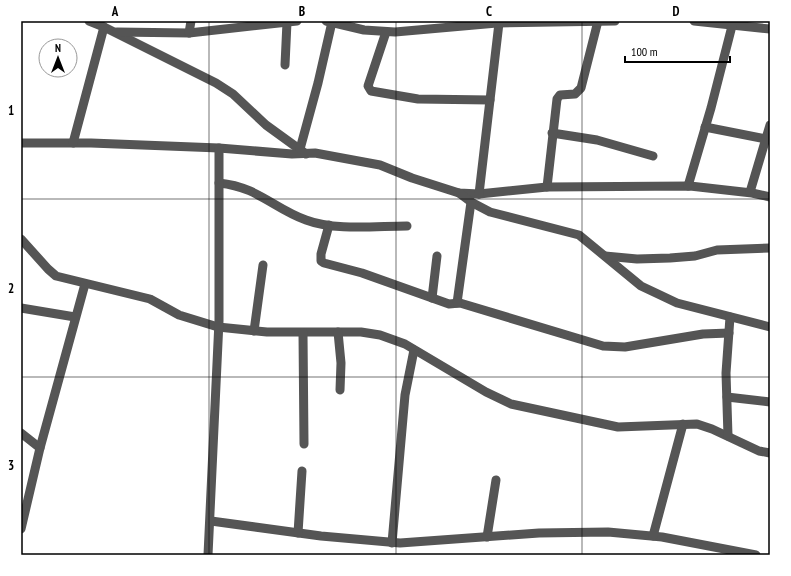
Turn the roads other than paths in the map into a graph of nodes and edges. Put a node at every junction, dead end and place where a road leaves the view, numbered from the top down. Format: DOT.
graph roads {
  1 [pos="89,21"];
  2 [pos="191,21"];
  3 [pos="598,21"];
  4 [pos="614,21"];
  5 [pos="694,21"];
  6 [pos="291,22"];
  7 [pos="329,22"];
  8 [pos="498,23"];
  9 [pos="356,24"];
  10 [pos="457,24"];
  11 [pos="729,24"];
  12 [pos="104,26"];
  13 [pos="770,28"];
  14 [pos="115,32"];
  15 [pos="386,32"];
  16 [pos="189,33"];
  17 [pos="285,65"];
  18 [pos="490,100"];
  19 [pos="770,125"];
  20 [pos="705,127"];
  21 [pos="552,133"];
  22 [pos="766,139"];
  23 [pos="21,143"];
  24 [pos="73,143"];
  25 [pos="219,148"];
  26 [pos="303,152"];
  27 [pos="653,156"];
  28 [pos="219,183"];
  29 [pos="688,186"];
  30 [pos="547,187"];
  31 [pos="750,192"];
  32 [pos="459,193"];
  33 [pos="479,194"];
  34 [pos="770,197"];
  35 [pos="471,202"];
  36 [pos="329,225"];
  37 [pos="407,226"];
  38 [pos="21,239"];
  39 [pos="770,248"];
  40 [pos="437,256"];
  41 [pos="605,256"];
  42 [pos="263,265"];
  43 [pos="84,284"];
  44 [pos="432,298"];
  45 [pos="457,303"];
  46 [pos="21,308"];
  47 [pos="75,317"];
  48 [pos="730,317"];
  49 [pos="218,327"];
  50 [pos="770,327"];
  51 [pos="254,331"];
  52 [pos="338,332"];
  53 [pos="303,333"];
  54 [pos="729,333"];
  55 [pos="414,350"];
  56 [pos="340,390"];
  57 [pos="727,396"];
  58 [pos="770,402"];
  59 [pos="683,424"];
  60 [pos="21,433"];
  61 [pos="728,436"];
  62 [pos="304,444"];
  63 [pos="40,448"];
  64 [pos="770,453"];
  65 [pos="302,471"];
  66 [pos="496,480"];
  67 [pos="25,497"];
  68 [pos="211,521"];
  69 [pos="21,529"];
  70 [pos="298,533"];
  71 [pos="653,536"];
  72 [pos="487,537"];
  73 [pos="392,543"];
  74 [pos="208,555"];
  75 [pos="756,555"];
  1 -- 12 [label="street"];
  2 -- 16 [label="street"];
  3 -- 4 [label="street"];
  3 -- 8 [label="street"];
  3 -- 21 [label="street"];
  5 -- 11 [label="street"];
  6 -- 16 [label="street"];
  6 -- 17 [label="street"];
  7 -- 9 [label="street"];
  7 -- 26 [label="street"];
  8 -- 10 [label="street"];
  8 -- 18 [label="street"];
  9 -- 15 [label="street"];
  10 -- 15 [label="street"];
  11 -- 13 [label="street"];
  11 -- 20 [label="street"];
  12 -- 14 [label="street"];
  12 -- 24 [label="street"];
  14 -- 16 [label="street"];
  14 -- 26 [label="street"];
  15 -- 18 [label="street"];
  18 -- 33 [label="street"];
  19 -- 22 [label="street"];
  20 -- 22 [label="street"];
  20 -- 29 [label="street"];
  21 -- 27 [label="street"];
  21 -- 30 [label="street"];
  22 -- 31 [label="street"];
  23 -- 24 [label="street"];
  24 -- 25 [label="street"];
  25 -- 26 [label="street"];
  25 -- 28 [label="street"];
  26 -- 32 [label="street"];
  28 -- 36 [label="street"];
  28 -- 49 [label="street"];
  29 -- 30 [label="street"];
  29 -- 31 [label="street"];
  30 -- 33 [label="street"];
  31 -- 34 [label="street"];
  32 -- 33 [label="street"];
  32 -- 35 [label="street"];
  35 -- 41 [label="street"];
  35 -- 45 [label="street"];
  36 -- 37 [label="street"];
  36 -- 44 [label="street"];
  38 -- 43 [label="street"];
  39 -- 41 [label="street"];
  40 -- 44 [label="street"];
  41 -- 48 [label="street"];
  42 -- 51 [label="street"];
  43 -- 47 [label="street"];
  43 -- 49 [label="street"];
  44 -- 45 [label="street"];
  45 -- 54 [label="street"];
  46 -- 47 [label="street"];
  47 -- 63 [label="street"];
  48 -- 50 [label="street"];
  48 -- 54 [label="street"];
  49 -- 51 [label="street"];
  49 -- 68 [label="street"];
  51 -- 53 [label="street"];
  52 -- 53 [label="street"];
  52 -- 55 [label="street"];
  52 -- 56 [label="street"];
  53 -- 62 [label="street"];
  54 -- 57 [label="street"];
  55 -- 59 [label="street"];
  55 -- 73 [label="street"];
  57 -- 58 [label="street"];
  57 -- 61 [label="street"];
  59 -- 61 [label="street"];
  59 -- 71 [label="street"];
  60 -- 63 [label="street"];
  61 -- 64 [label="street"];
  63 -- 67 [label="street"];
  65 -- 70 [label="street"];
  66 -- 72 [label="street"];
  67 -- 69 [label="street"];
  68 -- 70 [label="street"];
  68 -- 74 [label="street"];
  70 -- 73 [label="street"];
  71 -- 72 [label="street"];
  71 -- 75 [label="street"];
  72 -- 73 [label="street"];
}
